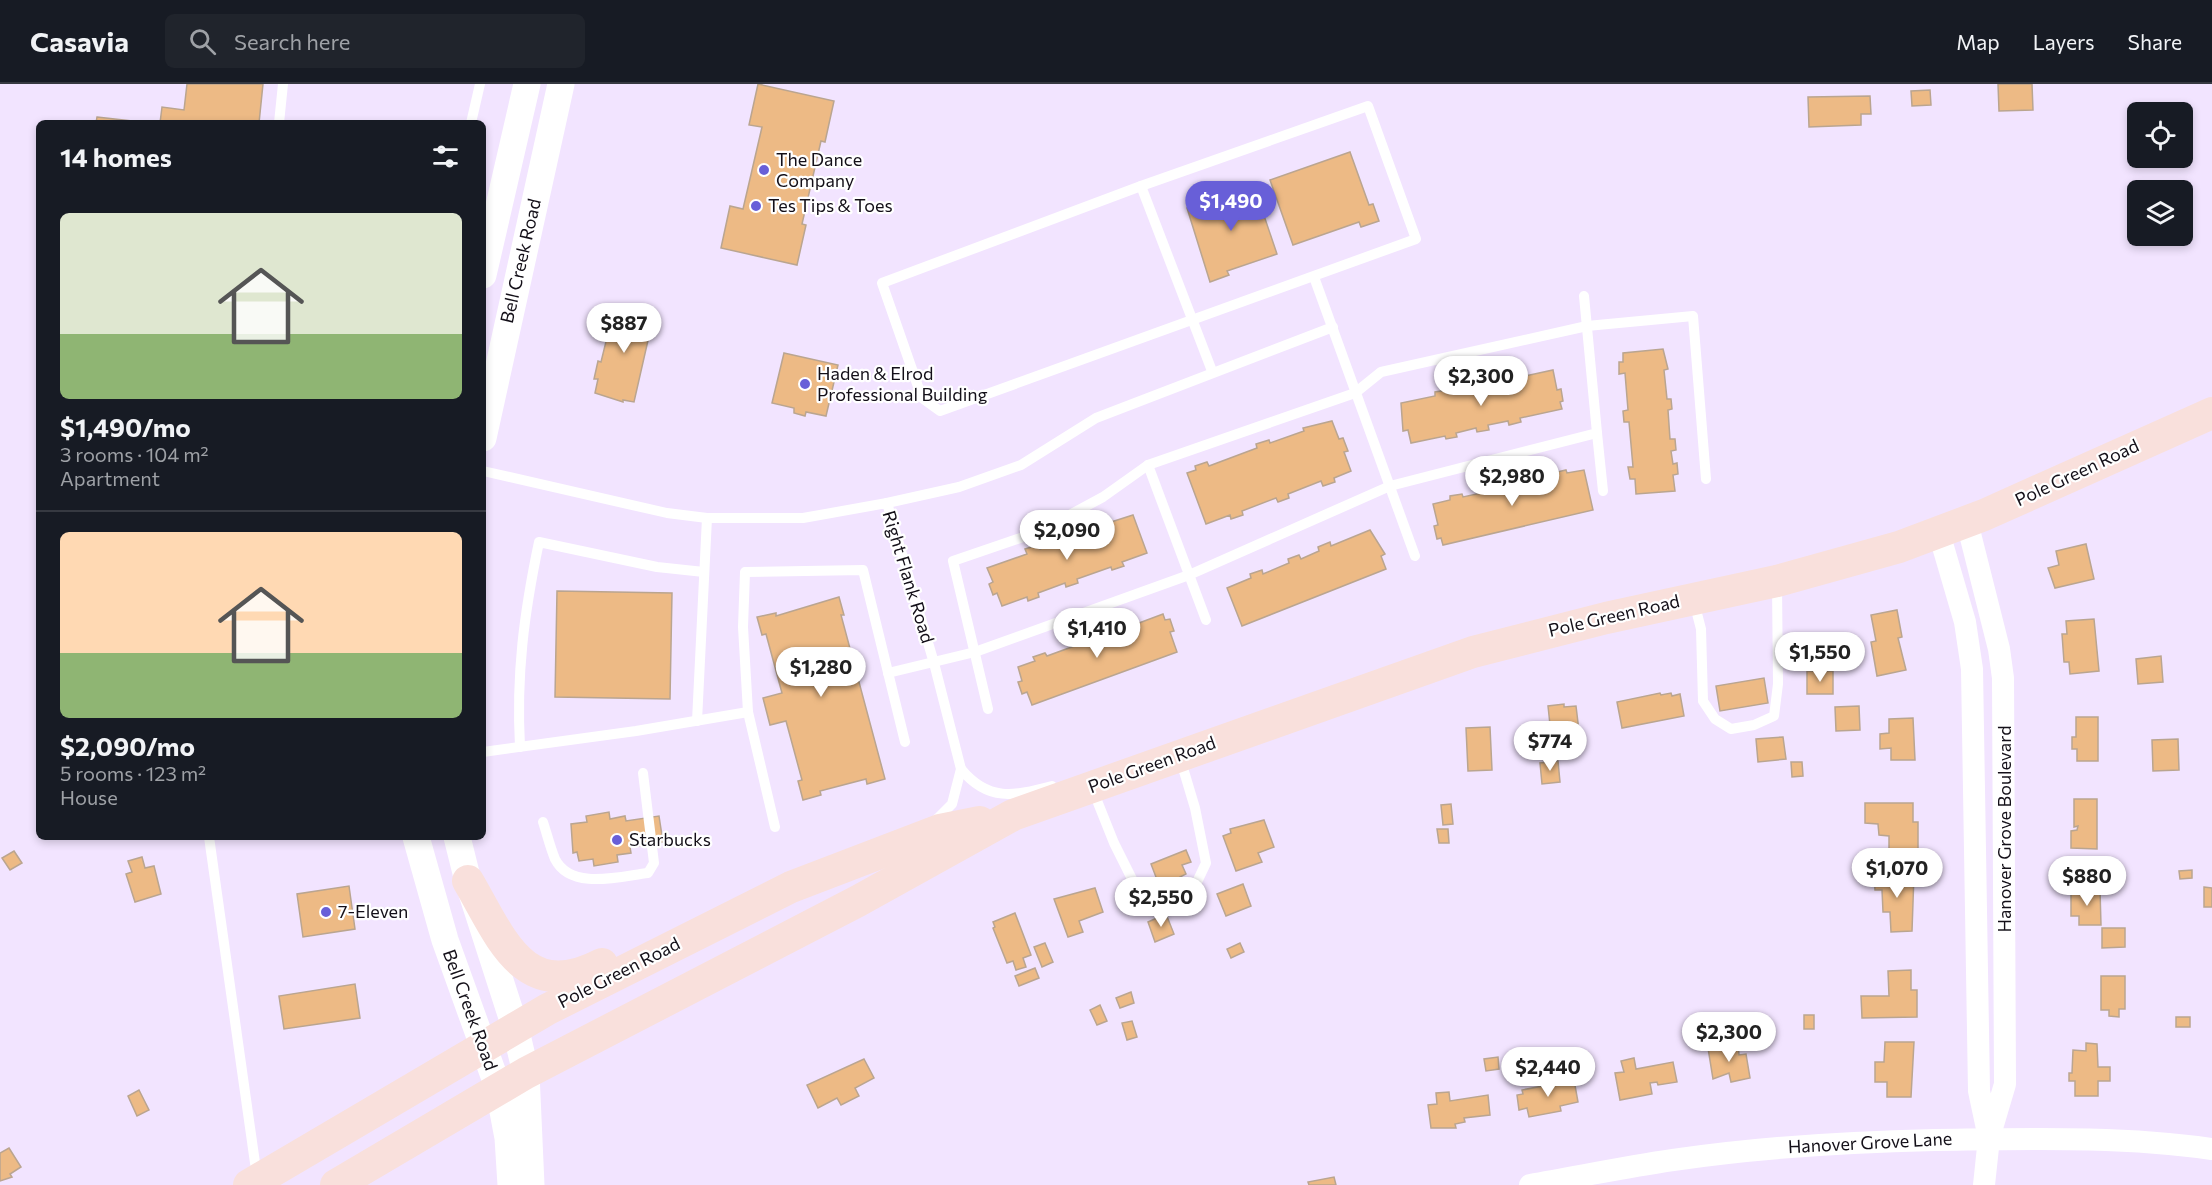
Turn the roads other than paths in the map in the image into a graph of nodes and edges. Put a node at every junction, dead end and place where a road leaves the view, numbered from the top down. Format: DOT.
graph roads {
  1 [pos="283,84"];
  2 [pos="480,84"];
  3 [pos="527,84"];
  4 [pos="561,84"];
  5 [pos="279,120"];
  6 [pos="472,120"];
  7 [pos="1141,186"];
  8 [pos="486,262"];
  9 [pos="1314,277"];
  10 [pos="1584,296"];
  11 [pos="1193,321"];
  12 [pos="1587,326"];
  13 [pos="1333,327"];
  14 [pos="1212,371"];
  15 [pos="1355,393"];
  16 [pos="2212,413"];
  17 [pos="486,424"];
  18 [pos="1597,433"];
  19 [pos="1148,465"];
  20 [pos="486,472"];
  21 [pos="1706,479"];
  22 [pos="1390,486"];
  23 [pos="1604,491"];
  24 [pos="887,502"];
  25 [pos="707,518"];
  26 [pos="1967,522"];
  27 [pos="1939,533"];
  28 [pos="1415,556"];
  29 [pos="704,572"];
  30 [pos="1189,574"];
  31 [pos="1776,581"];
  32 [pos="1693,598"];
  33 [pos="1206,620"];
  34 [pos="975,652"];
  35 [pos="934,663"];
  36 [pos="888,673"];
  37 [pos="987,709"];
  38 [pos="748,712"];
  39 [pos="697,721"];
  40 [pos="905,742"];
  41 [pos="520,747"];
  42 [pos="486,752"];
  43 [pos="1179,756"];
  44 [pos="960,769"];
  45 [pos="643,773"];
  46 [pos="1092,780"];
  47 [pos="1059,784"];
  48 [pos="1013,815"];
  49 [pos="543,822"];
  50 [pos="775,826"];
  51 [pos="209,840"];
  52 [pos="417,840"];
  53 [pos="458,840"];
  54 [pos="910,841"];
  55 [pos="468,881"];
  56 [pos="791,887"];
  57 [pos="515,1027"];
  58 [pos="483,1047"];
  59 [pos="526,1073"];
  60 [pos="499,1090"];
  61 [pos="1989,1138"];
  62 [pos="2212,1149"];
  63 [pos="253,1183"];
  64 [pos="336,1185"];
  65 [pos="511,1185"];
  66 [pos="531,1185"];
  67 [pos="1530,1185"];
  68 [pos="1984,1185"];
  1 -- 5 [label="lane"];
  2 -- 6 [label="lane"];
  3 -- 8 [label="street, Bell Creek Road"];
  4 -- 17 [label="street, Bell Creek Road"];
  7 -- 9 [label="lane"];
  7 -- 11 [label="lane"];
  7 -- 11 [label="lane"];
  9 -- 11 [label="lane"];
  9 -- 13 [label="lane"];
  10 -- 12 [label="lane"];
  11 -- 14 [label="lane"];
  12 -- 15 [label="lane"];
  12 -- 18 [label="lane"];
  12 -- 21 [label="lane"];
  13 -- 14 [label="lane"];
  13 -- 15 [label="lane"];
  14 -- 24 [label="lane"];
  15 -- 19 [label="lane"];
  15 -- 22 [label="lane"];
  16 -- 26 [label="main road, Pole Green Road"];
  18 -- 22 [label="lane"];
  18 -- 23 [label="lane"];
  19 -- 30 [label="lane"];
  19 -- 34 [label="lane"];
  20 -- 25 [label="lane, Right Flank Road"];
  22 -- 28 [label="lane"];
  22 -- 30 [label="lane"];
  24 -- 25 [label="lane, Right Flank Road"];
  24 -- 35 [label="lane, Right Flank Road"];
  25 -- 29 [label="lane"];
  26 -- 27 [label="main road, Pole Green Road"];
  26 -- 61 [label="street, Hanover Grove Boulevard"];
  27 -- 31 [label="main road, Pole Green Road"];
  27 -- 61 [label="street, Hanover Grove Boulevard"];
  29 -- 39 [label="lane"];
  29 -- 41 [label="lane"];
  30 -- 33 [label="lane"];
  30 -- 34 [label="lane"];
  31 -- 32 [label="main road, Pole Green Road"];
  31 -- 32 [label="lane"];
  32 -- 43 [label="main road, Pole Green Road"];
  34 -- 35 [label="lane"];
  34 -- 37 [label="lane"];
  35 -- 36 [label="lane"];
  35 -- 44 [label="lane, Right Flank Road"];
  36 -- 38 [label="lane"];
  36 -- 40 [label="lane"];
  38 -- 39 [label="lane"];
  38 -- 50 [label="lane"];
  39 -- 41 [label="lane"];
  41 -- 42 [label="lane"];
  43 -- 46 [label="main road, Pole Green Road"];
  43 -- 46 [label="lane"];
  44 -- 47 [label="lane"];
  44 -- 54 [label="lane"];
  45 -- 49 [label="lane"];
  46 -- 48 [label="main road, Pole Green Road"];
  48 -- 54 [label="main road, Pole Green Road"];
  48 -- 59 [label="main road, Pole Green Road"];
  51 -- 63 [label="lane"];
  52 -- 58 [label="street, Bell Creek Road"];
  53 -- 55 [label="street, Bell Creek Road"];
  54 -- 56 [label="main road, Pole Green Road"];
  55 -- 56 [label="main road"];
  55 -- 57 [label="street, Bell Creek Road"];
  56 -- 57 [label="main road, Pole Green Road"];
  57 -- 58 [label="main road, Pole Green Road"];
  57 -- 59 [label="street, Bell Creek Road"];
  58 -- 60 [label="street, Bell Creek Road"];
  58 -- 63 [label="main road, Pole Green Road"];
  59 -- 60 [label="main road, Pole Green Road"];
  59 -- 66 [label="street, Bell Creek Road"];
  60 -- 64 [label="main road, Pole Green Road"];
  60 -- 65 [label="street, Bell Creek Road"];
  61 -- 62 [label="street, Hanover Grove Lane"];
  61 -- 67 [label="street, Hanover Grove Lane"];
  61 -- 68 [label="street, Hanover Grove Boulevard"];
}
